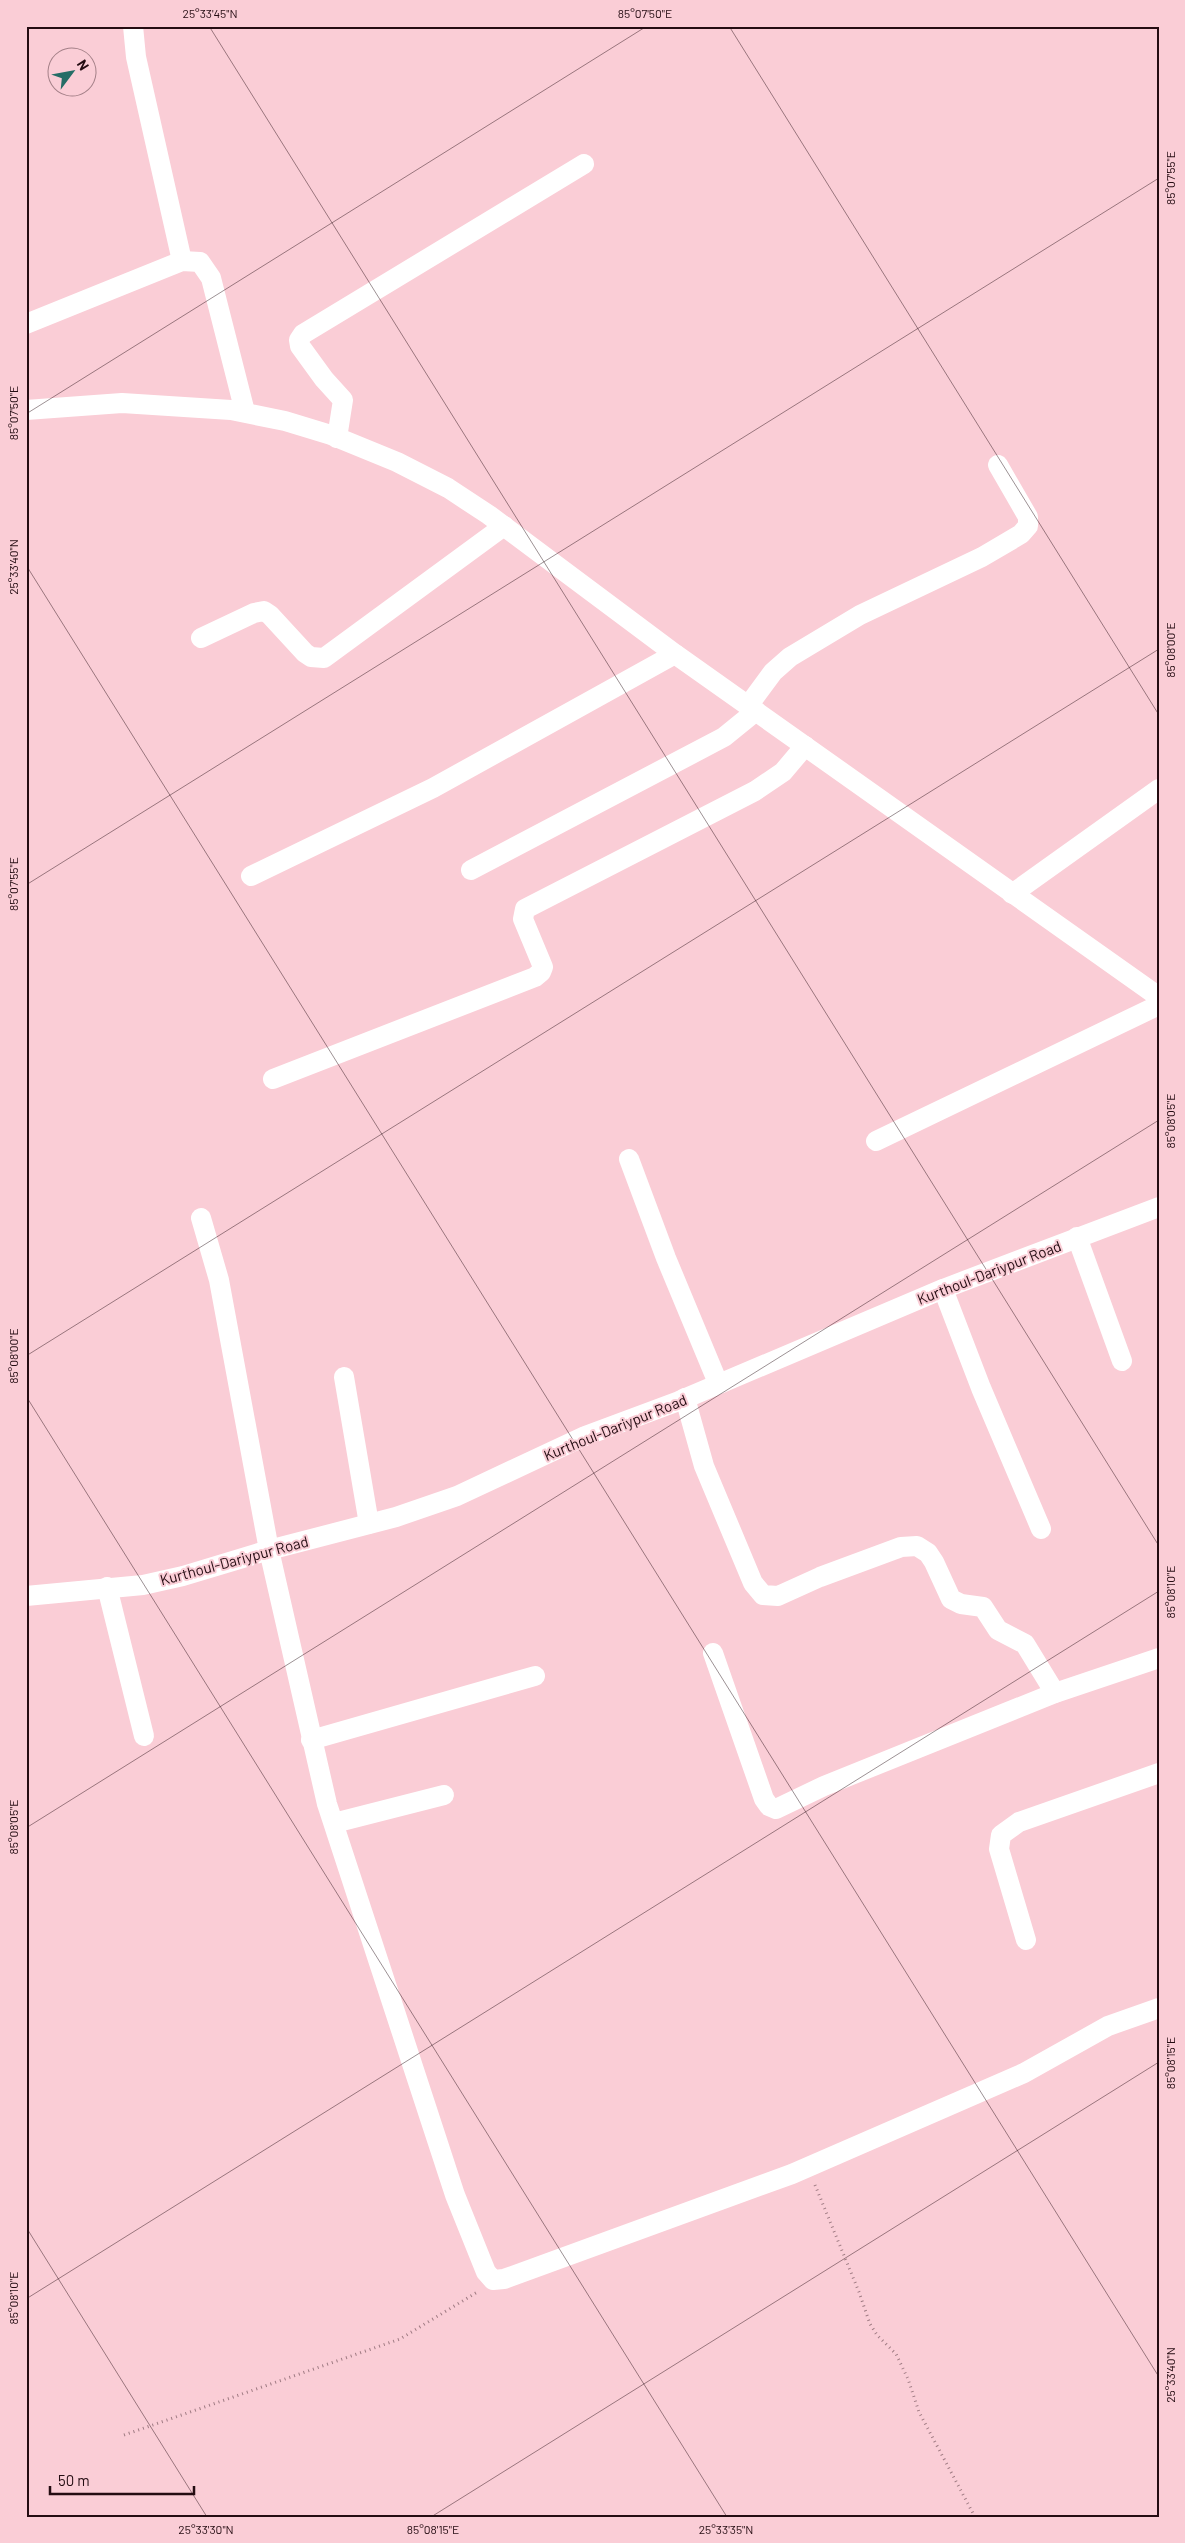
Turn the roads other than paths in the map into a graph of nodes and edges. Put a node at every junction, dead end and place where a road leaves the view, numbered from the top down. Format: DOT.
graph roads {
  1 [pos="133,26"];
  2 [pos="584,164"];
  3 [pos="182,261"];
  4 [pos="26,324"];
  5 [pos="26,410"];
  6 [pos="245,412"];
  7 [pos="337,438"];
  8 [pos="998,465"];
  9 [pos="504,526"];
  10 [pos="201,638"];
  11 [pos="675,654"];
  12 [pos="752,709"];
  13 [pos="805,746"];
  14 [pos="1159,789"];
  15 [pos="472,870"];
  16 [pos="251,876"];
  17 [pos="1012,894"];
  18 [pos="1159,997"];
  19 [pos="1159,1005"];
  20 [pos="273,1079"];
  21 [pos="876,1141"];
  22 [pos="629,1159"];
  23 [pos="1159,1207"];
  24 [pos="201,1218"];
  25 [pos="1077,1237"];
  26 [pos="943,1289"];
  27 [pos="1122,1361"];
  28 [pos="344,1377"];
  29 [pos="718,1383"];
  30 [pos="685,1398"];
  31 [pos="369,1524"];
  32 [pos="1041,1529"];
  33 [pos="269,1550"];
  34 [pos="107,1587"];
  35 [pos="26,1596"];
  36 [pos="713,1653"];
  37 [pos="1159,1658"];
  38 [pos="535,1676"];
  39 [pos="1055,1693"];
  40 [pos="144,1736"];
  41 [pos="311,1740"];
  42 [pos="1159,1773"];
  43 [pos="444,1795"];
  44 [pos="334,1823"];
  45 [pos="1026,1940"];
  46 [pos="1159,2008"];
  1 -- 3 [label="street"];
  2 -- 7 [label="street"];
  3 -- 4 [label="street"];
  3 -- 6 [label="street"];
  5 -- 6 [label="street"];
  6 -- 7 [label="street"];
  7 -- 9 [label="street"];
  8 -- 12 [label="street"];
  9 -- 10 [label="street"];
  9 -- 11 [label="street"];
  11 -- 12 [label="street"];
  11 -- 16 [label="street"];
  12 -- 13 [label="street"];
  12 -- 15 [label="street"];
  13 -- 17 [label="street"];
  13 -- 20 [label="street"];
  14 -- 17 [label="street"];
  17 -- 18 [label="street"];
  19 -- 21 [label="street"];
  22 -- 29 [label="street"];
  23 -- 25 [label="street, Kurthoul-Dariypur Road"];
  24 -- 33 [label="street"];
  25 -- 26 [label="street, Kurthoul-Dariypur Road"];
  25 -- 27 [label="street"];
  26 -- 29 [label="street, Kurthoul-Dariypur Road"];
  26 -- 32 [label="street"];
  28 -- 31 [label="street"];
  29 -- 30 [label="street, Kurthoul-Dariypur Road"];
  30 -- 31 [label="street, Kurthoul-Dariypur Road"];
  30 -- 39 [label="street"];
  31 -- 33 [label="street, Kurthoul-Dariypur Road"];
  33 -- 34 [label="street, Kurthoul-Dariypur Road"];
  33 -- 41 [label="street"];
  34 -- 35 [label="street, Kurthoul-Dariypur Road"];
  34 -- 40 [label="street"];
  36 -- 39 [label="street"];
  37 -- 39 [label="street"];
  38 -- 41 [label="street"];
  41 -- 44 [label="street"];
  42 -- 45 [label="street"];
  43 -- 44 [label="street"];
  44 -- 46 [label="street"];
}
